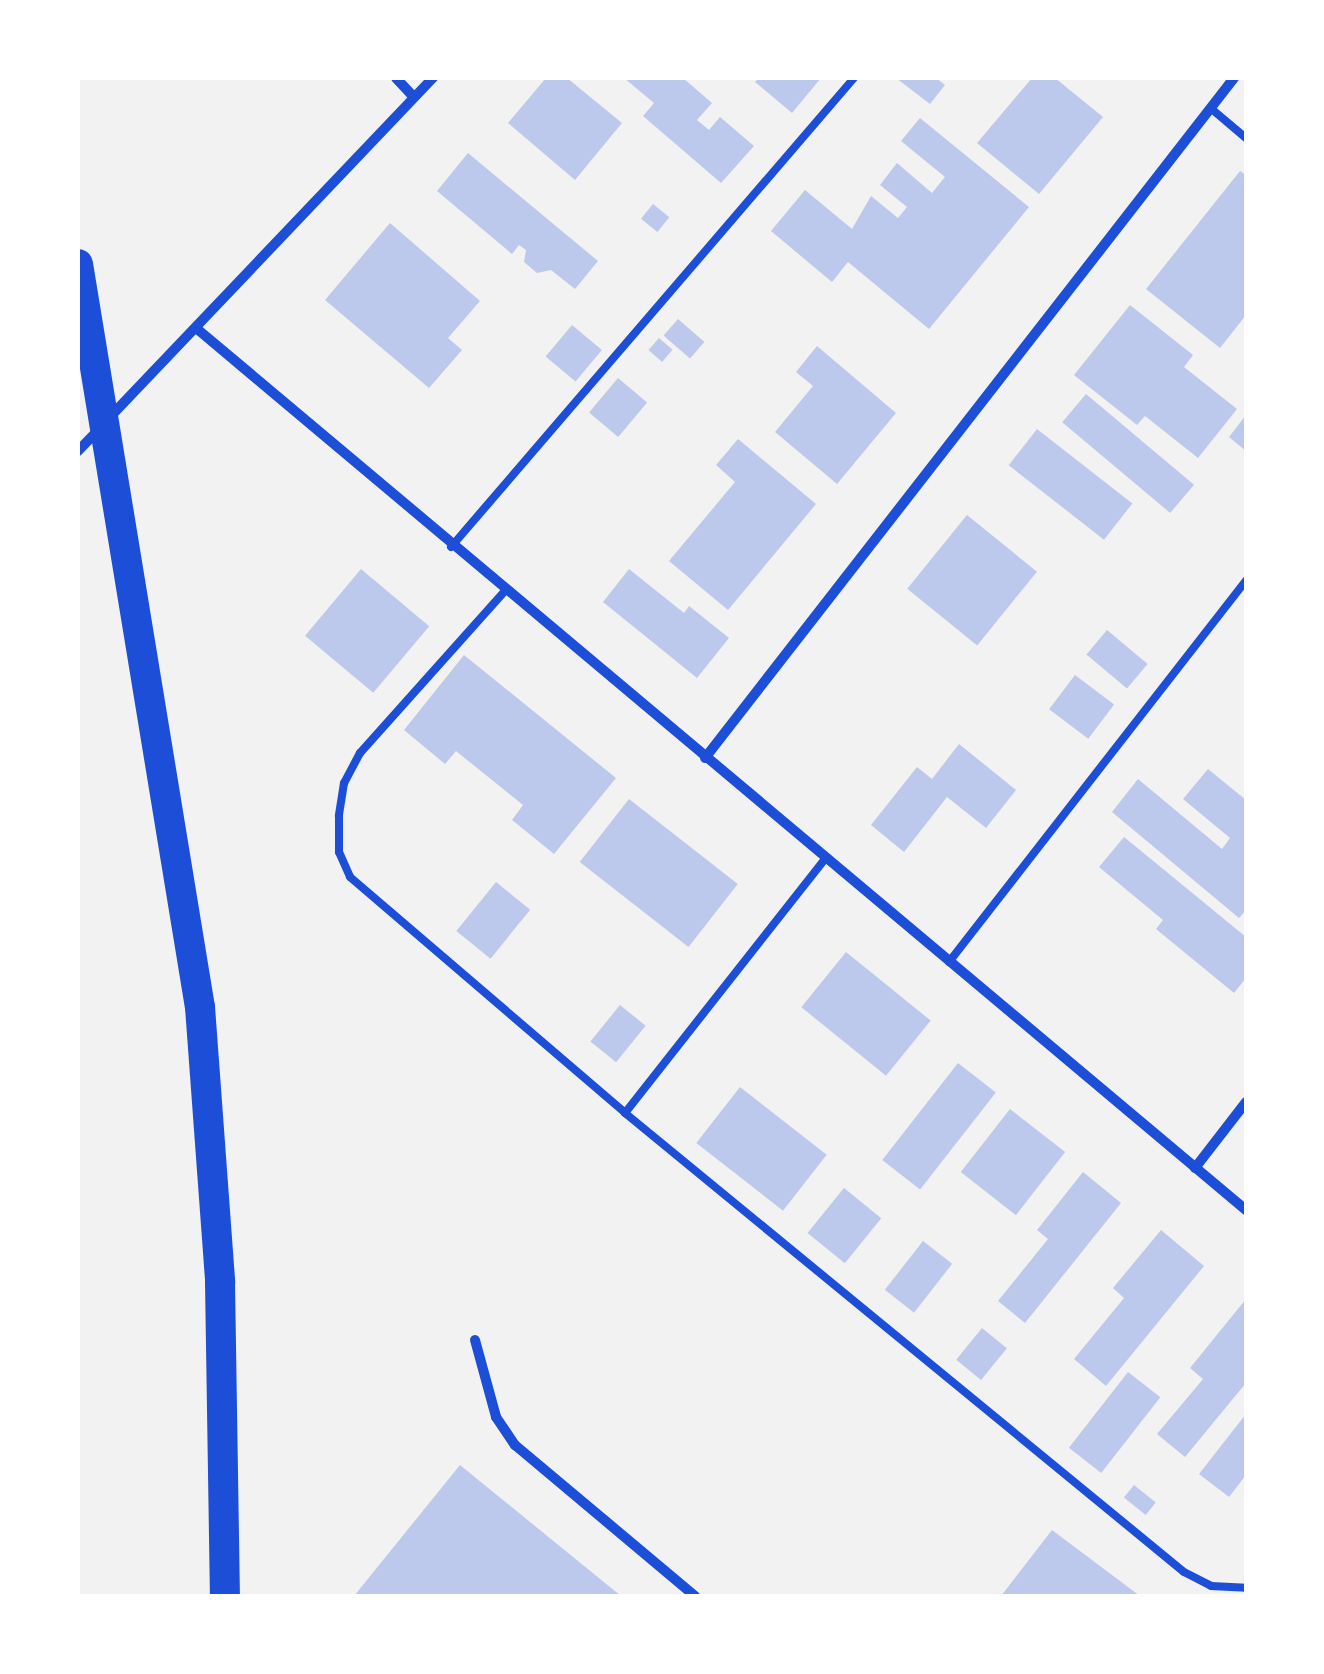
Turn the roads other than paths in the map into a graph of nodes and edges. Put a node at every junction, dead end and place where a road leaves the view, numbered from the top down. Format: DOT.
graph roads {
  1 [pos="396,78"];
  2 [pos="433,78"];
  3 [pos="854,78"];
  4 [pos="1234,78"];
  5 [pos="414,98"];
  6 [pos="1214,111"];
  7 [pos="1246,138"];
  8 [pos="78,264"];
  9 [pos="196,328"];
  10 [pos="78,450"];
  11 [pos="451,547"];
  12 [pos="1246,580"];
  13 [pos="504,592"];
  14 [pos="704,758"];
  15 [pos="825,859"];
  16 [pos="949,962"];
  17 [pos="1246,1102"];
  18 [pos="624,1114"];
  19 [pos="1195,1168"];
  20 [pos="1246,1210"];
  21 [pos="475,1340"];
  22 [pos="1246,1588"];
  23 [pos="225,1596"];
  24 [pos="696,1596"];
  1 -- 5 [label="street"];
  2 -- 5 [label="street"];
  3 -- 11 [label="lane"];
  4 -- 6 [label="street"];
  5 -- 9 [label="street"];
  6 -- 7 [label="lane"];
  6 -- 14 [label="street"];
  8 -- 23 [label="highway"];
  9 -- 10 [label="street"];
  9 -- 11 [label="street"];
  11 -- 13 [label="street"];
  12 -- 16 [label="lane"];
  13 -- 14 [label="street"];
  13 -- 18 [label="lane"];
  14 -- 15 [label="street"];
  15 -- 16 [label="street"];
  15 -- 18 [label="lane"];
  16 -- 19 [label="street"];
  17 -- 19 [label="street"];
  18 -- 22 [label="lane"];
  19 -- 20 [label="street"];
  21 -- 24 [label="street"];
}
